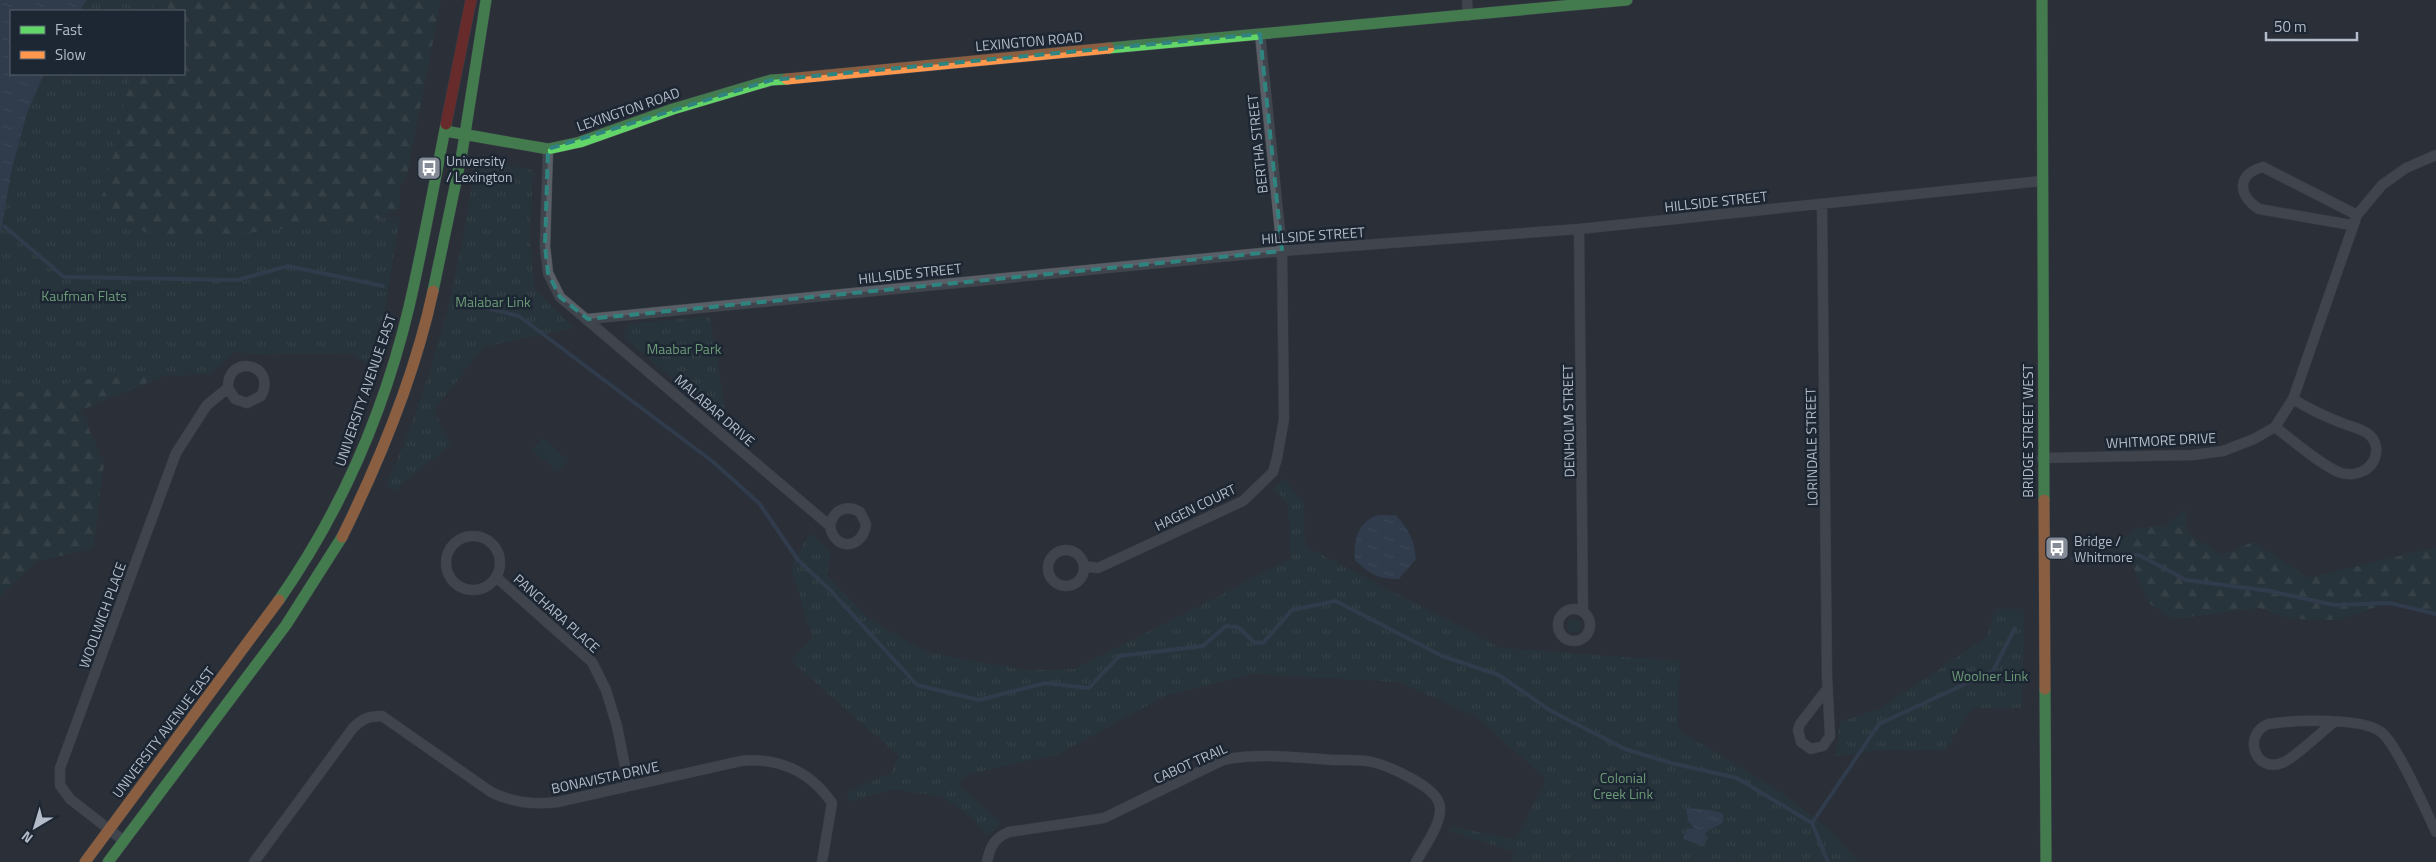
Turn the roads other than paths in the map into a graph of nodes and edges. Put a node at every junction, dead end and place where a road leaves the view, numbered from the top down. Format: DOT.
graph roads {
  1 [pos="470,0"];
  2 [pos="486,0"];
  3 [pos="1467,0"];
  4 [pos="1627,0"];
  5 [pos="2042,0"];
  6 [pos="1468,16"];
  7 [pos="1260,34"];
  8 [pos="445,131"];
  9 [pos="465,135"];
  10 [pos="548,149"];
  11 [pos="2436,155"];
  12 [pos="2041,182"];
  13 [pos="1822,204"];
  14 [pos="2357,215"];
  15 [pos="2351,226"];
  16 [pos="1579,229"];
  17 [pos="1282,251"];
  18 [pos="588,319"];
  19 [pos="228,388"];
  20 [pos="2293,399"];
  21 [pos="2275,427"];
  22 [pos="2042,458"];
  23 [pos="830,526"];
  24 [pos="1084,566"];
  25 [pos="496,577"];
  26 [pos="1583,612"];
  27 [pos="1827,689"];
  28 [pos="2334,722"];
  29 [pos="629,786"];
  30 [pos="109,830"];
  31 [pos="2436,832"];
  32 [pos="124,841"];
  33 [pos="85,862"];
  34 [pos="108,862"];
  35 [pos="254,862"];
  36 [pos="822,862"];
  37 [pos="987,862"];
  38 [pos="1416,862"];
  39 [pos="2046,862"];
  1 -- 8 [label="main road, UNIVERSITY AVENUE EAST"];
  2 -- 9 [label="main road"];
  3 -- 6 [label="street"];
  4 -- 6 [label="main road, LEXINGTON ROAD"];
  5 -- 12 [label="main road, BRIDGE STREET WEST"];
  6 -- 7 [label="main road, LEXINGTON ROAD"];
  7 -- 10 [label="main road, LEXINGTON ROAD"];
  7 -- 17 [label="street, BERTHA STREET"];
  8 -- 9 [label="main road, LEXINGTON ROAD"];
  8 -- 30 [label="main road, UNIVERSITY AVENUE EAST"];
  9 -- 10 [label="main road, LEXINGTON ROAD"];
  9 -- 32 [label="main road"];
  10 -- 18 [label="street, MALABAR DRIVE"];
  11 -- 14 [label="street, WHITMORE DRIVE"];
  12 -- 13 [label="street, HILLSIDE STREET"];
  12 -- 22 [label="main road, BRIDGE STREET WEST"];
  13 -- 16 [label="street, HILLSIDE STREET"];
  13 -- 27 [label="street, LORINDALE STREET"];
  14 -- 15 [label="street, WHITMORE DRIVE"];
  14 -- 15 [label="street"];
  15 -- 20 [label="street, WHITMORE DRIVE"];
  16 -- 17 [label="street, HILLSIDE STREET"];
  16 -- 26 [label="street, DENHOLM STREET"];
  17 -- 18 [label="street, HILLSIDE STREET"];
  17 -- 24 [label="street, HAGEN COURT"];
  18 -- 23 [label="street, MALABAR DRIVE"];
  19 -- 30 [label="street, WOOLWICH PLACE"];
  20 -- 21 [label="street, WHITMORE DRIVE"];
  20 -- 21 [label="street"];
  21 -- 22 [label="street, WHITMORE DRIVE"];
  22 -- 39 [label="main road, BRIDGE STREET WEST"];
  25 -- 25 [label="street, PANCHARA PLACE"];
  25 -- 29 [label="street, PANCHARA PLACE"];
  27 -- 27 [label="street, LORINDALE STREET"];
  28 -- 28 [label="street"];
  28 -- 31 [label="street"];
  29 -- 35 [label="street, BONAVISTA DRIVE"];
  29 -- 36 [label="street, BONAVISTA DRIVE"];
  30 -- 32 [label="street, WOOLWICH PLACE"];
  30 -- 33 [label="main road, UNIVERSITY AVENUE EAST"];
  32 -- 34 [label="main road"];
  37 -- 38 [label="street, CABOT TRAIL"];
}
